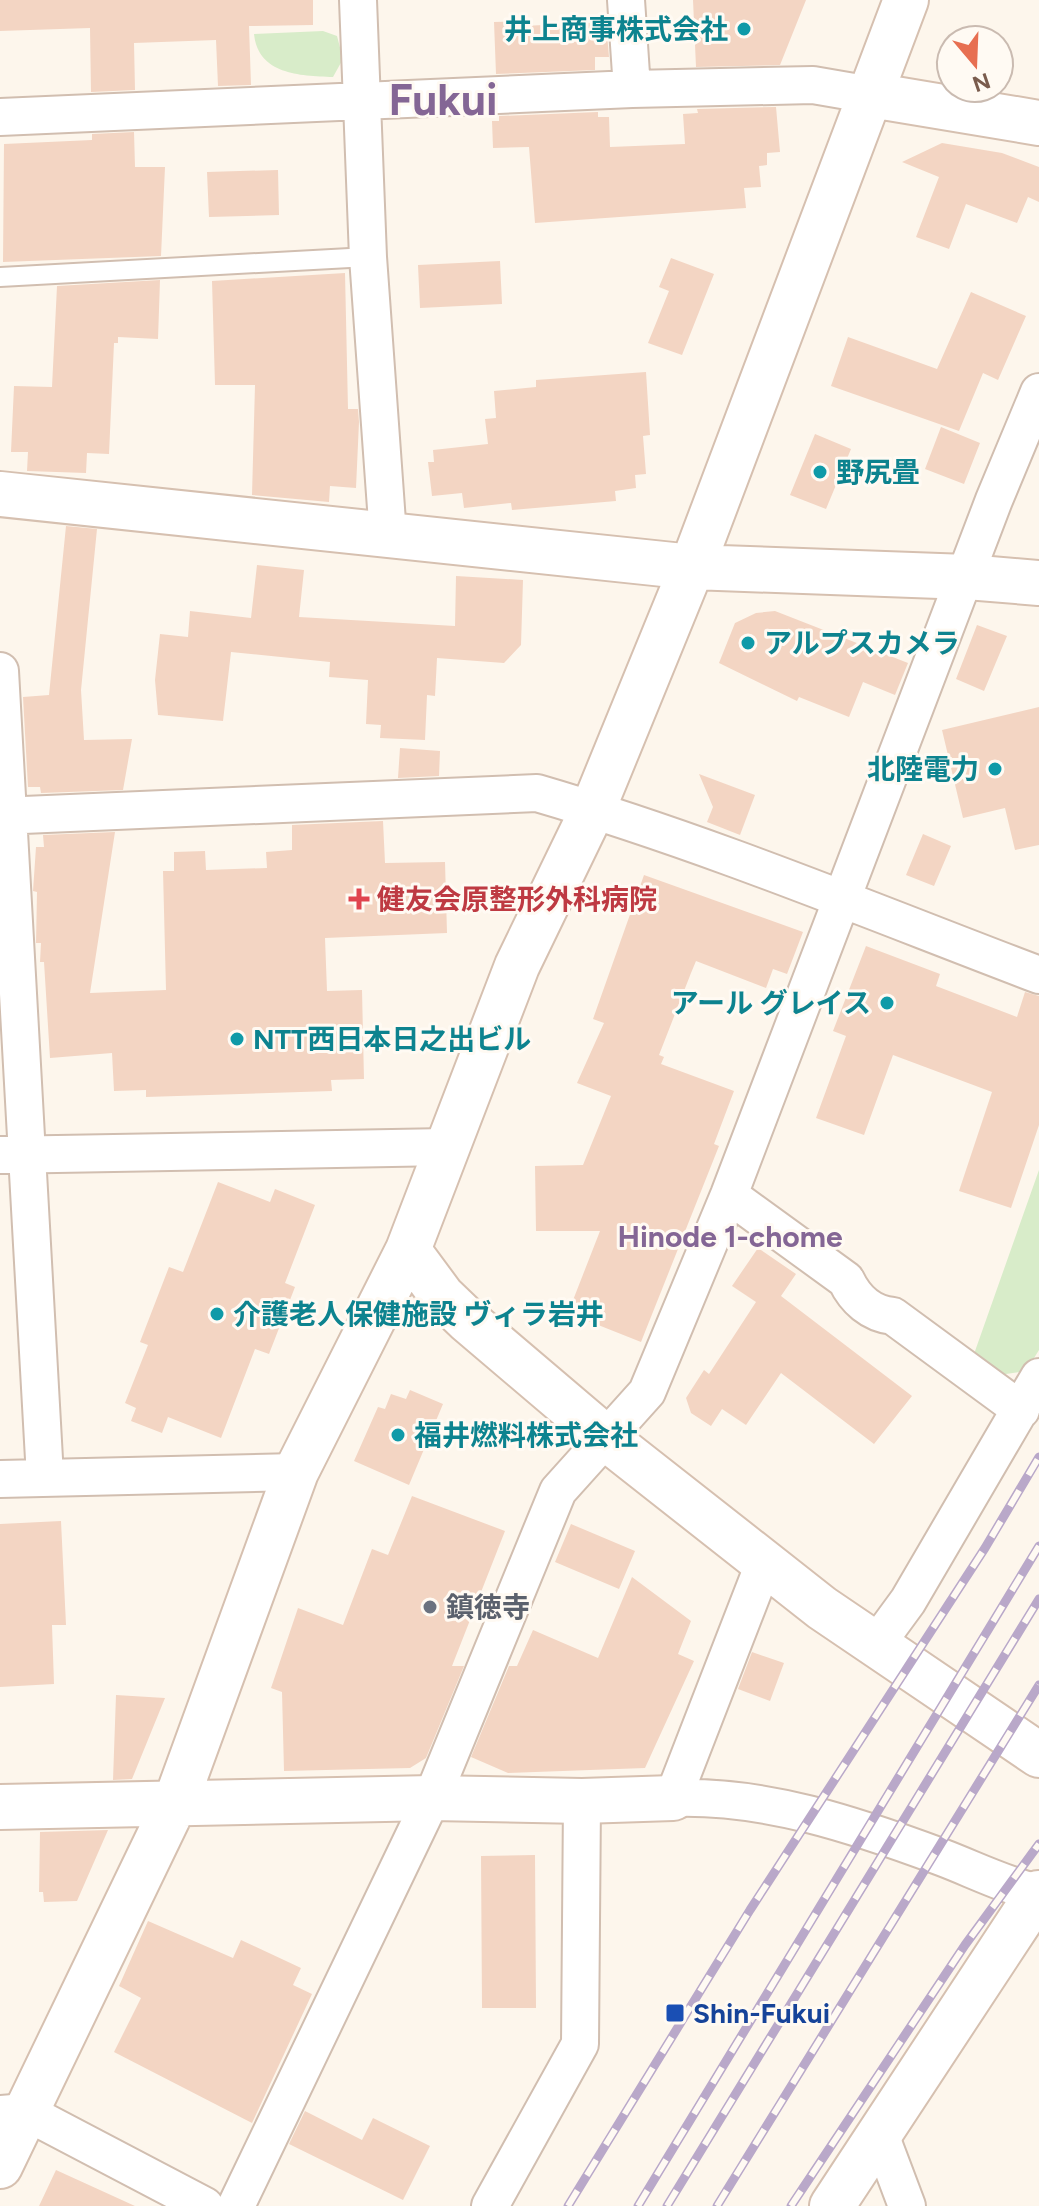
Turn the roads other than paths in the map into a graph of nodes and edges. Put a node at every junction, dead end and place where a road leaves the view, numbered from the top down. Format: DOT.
graph roads {
  1 [pos="358,0"];
  2 [pos="626,0"];
  3 [pos="906,0"];
  4 [pos="632,89"];
  5 [pos="871,95"];
  6 [pos="363,102"];
  7 [pos="0,117"];
  8 [pos="1039,123"];
  9 [pos="368,257"];
  10 [pos="0,277"];
  11 [pos="1039,392"];
  12 [pos="0,494"];
  13 [pos="388,536"];
  14 [pos="692,567"];
  15 [pos="967,577"];
  16 [pos="1039,583"];
  17 [pos="0,671"];
  18 [pos="593,809"];
  19 [pos="4,816"];
  20 [pos="841,899"];
  21 [pos="1039,975"];
  22 [pos="447,1147"];
  23 [pos="13,1155"];
  24 [pos="729,1195"];
  25 [pos="408,1250"];
  26 [pos="1039,1377"];
  27 [pos="1021,1410"];
  28 [pos="607,1439"];
  29 [pos="296,1472"];
  30 [pos="45,1477"];
  31 [pos="0,1479"];
  32 [pos="765,1561"];
  33 [pos="875,1646"];
  34 [pos="1039,1755"];
  35 [pos="432,1798"];
  36 [pos="673,1798"];
  37 [pos="176,1801"];
  38 [pos="582,1801"];
  39 [pos="0,1807"];
  40 [pos="1038,1893"];
  41 [pos="13,2113"];
  42 [pos="881,2137"];
  43 [pos="0,2166"];
  44 [pos="205,2206"];
  45 [pos="236,2206"];
  46 [pos="490,2206"];
  47 [pos="832,2206"];
  48 [pos="907,2206"];
  1 -- 6 [label="street"];
  2 -- 4 [label="street"];
  3 -- 5 [label="street"];
  4 -- 5 [label="street"];
  4 -- 6 [label="street"];
  5 -- 8 [label="street"];
  5 -- 14 [label="street"];
  6 -- 7 [label="street"];
  6 -- 9 [label="street"];
  9 -- 10 [label="lane"];
  9 -- 13 [label="street"];
  11 -- 15 [label="street"];
  12 -- 13 [label="street"];
  13 -- 14 [label="street"];
  14 -- 15 [label="street"];
  14 -- 18 [label="street"];
  15 -- 16 [label="street"];
  15 -- 20 [label="street"];
  17 -- 19 [label="street"];
  18 -- 19 [label="street"];
  18 -- 20 [label="street"];
  18 -- 22 [label="street"];
  19 -- 23 [label="street"];
  20 -- 21 [label="street"];
  20 -- 24 [label="street"];
  22 -- 23 [label="street"];
  22 -- 25 [label="street"];
  23 -- 30 [label="street"];
  24 -- 27 [label="street"];
  24 -- 28 [label="street"];
  25 -- 28 [label="street"];
  25 -- 29 [label="street"];
  26 -- 27 [label="street"];
  27 -- 33 [label="street"];
  28 -- 32 [label="street"];
  28 -- 35 [label="street"];
  29 -- 30 [label="street"];
  29 -- 37 [label="street"];
  30 -- 31 [label="street"];
  32 -- 33 [label="street"];
  32 -- 36 [label="street"];
  33 -- 34 [label="street"];
  35 -- 37 [label="street"];
  35 -- 38 [label="street"];
  35 -- 45 [label="street"];
  36 -- 38 [label="street"];
  36 -- 40 [label="street"];
  37 -- 39 [label="street"];
  37 -- 41 [label="street"];
  38 -- 46 [label="street"];
  40 -- 42 [label="street"];
  41 -- 43 [label="street"];
  41 -- 44 [label="street"];
  42 -- 47 [label="street"];
  42 -- 48 [label="street"];
}
